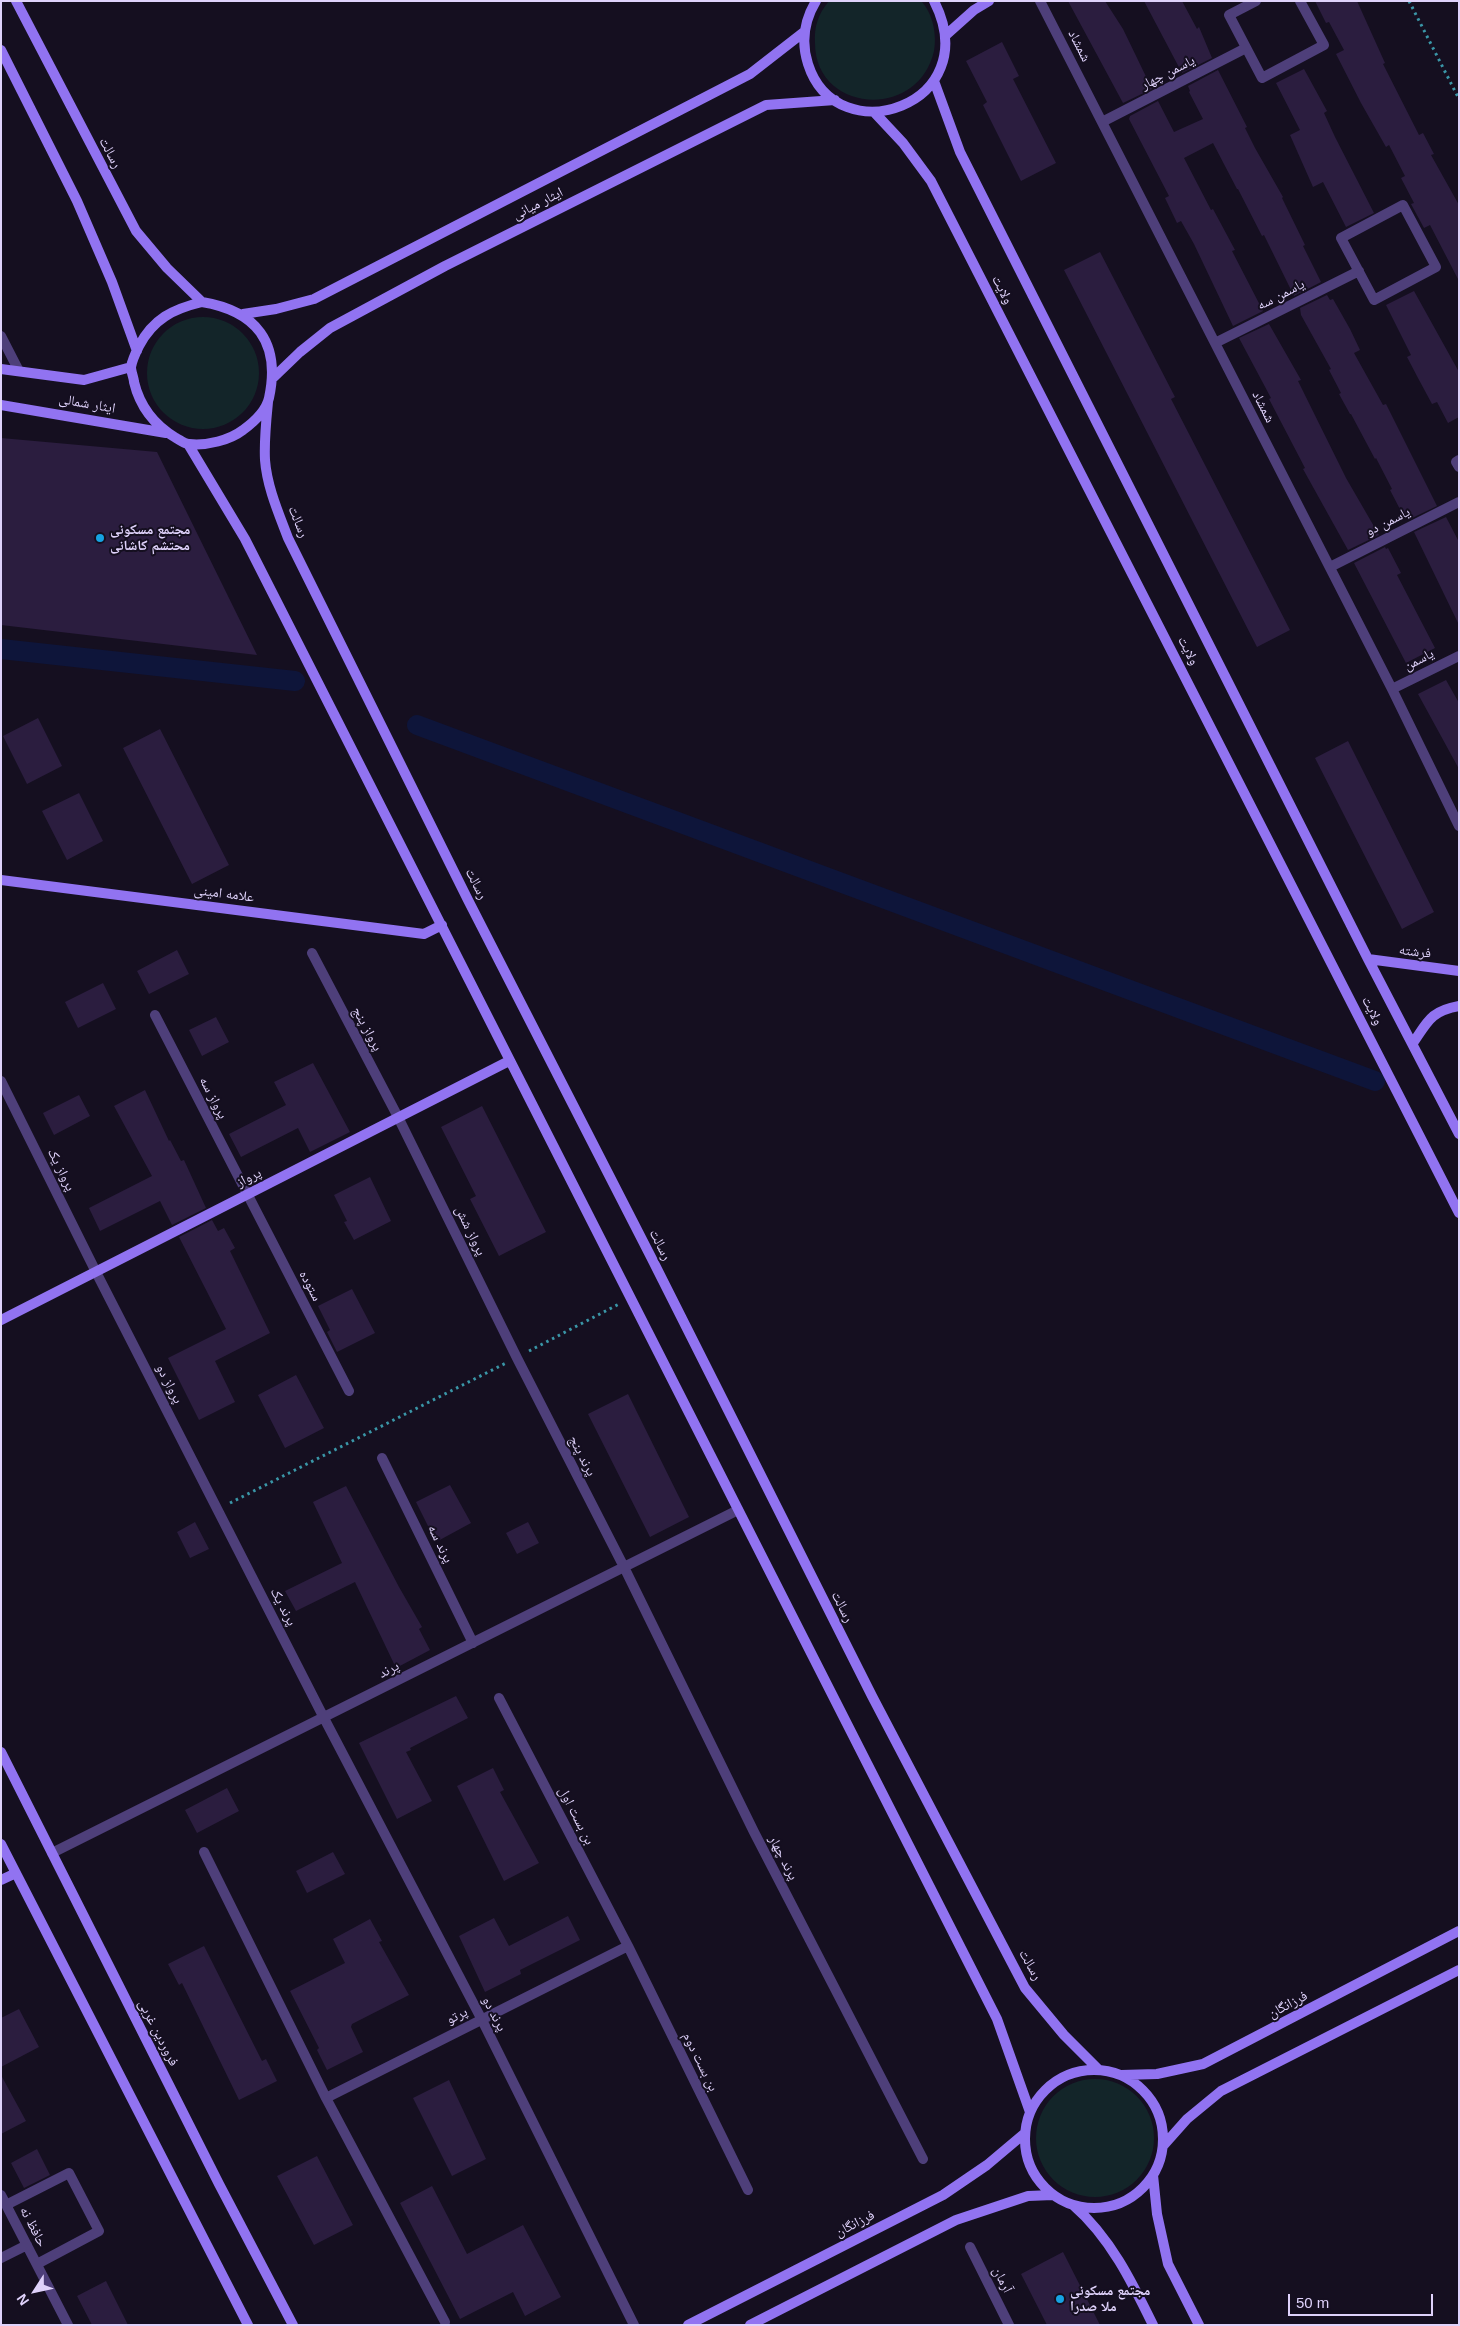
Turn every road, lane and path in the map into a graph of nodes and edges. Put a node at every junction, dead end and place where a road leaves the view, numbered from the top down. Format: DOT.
graph roads {
  1 [pos="16,1"];
  2 [pos="816,1"];
  3 [pos="934,1"];
  4 [pos="989,1"];
  5 [pos="1040,1"];
  6 [pos="1256,1"];
  7 [pos="1300,1"];
  8 [pos="1409,1"];
  9 [pos="809,6"];
  10 [pos="804,32"];
  11 [pos="946,35"];
  12 [pos="1246,48"];
  13 [pos="1,50"];
  14 [pos="934,81"];
  15 [pos="1459,99"];
  16 [pos="834,100"];
  17 [pos="874,112"];
  18 [pos="1102,122"];
  19 [pos="1358,271"];
  20 [pos="202,302"];
  21 [pos="243,314"];
  22 [pos="1,336"];
  23 [pos="1215,344"];
  24 [pos="137,351"];
  25 [pos="131,367"];
  26 [pos="1,369"];
  27 [pos="19,371"];
  28 [pos="274,377"];
  29 [pos="268,402"];
  30 [pos="1,405"];
  31 [pos="167,433"];
  32 [pos="188,444"];
  33 [pos="1459,460"];
  34 [pos="1459,467"];
  35 [pos="1459,502"];
  36 [pos="1330,567"];
  37 [pos="1459,656"];
  38 [pos="1392,690"];
  39 [pos="1459,826"];
  40 [pos="1,880"];
  41 [pos="442,925"];
  42 [pos="312,953"];
  43 [pos="1368,959"];
  44 [pos="1459,971"];
  45 [pos="1459,1006"];
  46 [pos="155,1015"];
  47 [pos="1413,1043"];
  48 [pos="509,1061"];
  49 [pos="1,1081"];
  50 [pos="398,1117"];
  51 [pos="1459,1134"];
  52 [pos="247,1194"];
  53 [pos="1459,1213"];
  54 [pos="96,1272"];
  55 [pos="631,1298"];
  56 [pos="1,1320"];
  57 [pos="516,1358"];
  58 [pos="349,1391"];
  59 [pos="382,1458"];
  60 [pos="219,1509"];
  61 [pos="738,1510"];
  62 [pos="624,1567"];
  63 [pos="473,1643"];
  64 [pos="499,1698"];
  65 [pos="324,1718"];
  66 [pos="1,1752"];
  67 [pos="1,1844"];
  68 [pos="204,1852"];
  69 [pos="52,1853"];
  70 [pos="16,1873"];
  71 [pos="1,1880"];
  72 [pos="1459,1931"];
  73 [pos="628,1946"];
  74 [pos="1459,1970"];
  75 [pos="482,2020"];
  76 [pos="1099,2070"];
  77 [pos="1121,2075"];
  78 [pos="326,2098"];
  79 [pos="1030,2112"];
  80 [pos="1025,2134"];
  81 [pos="1163,2146"];
  82 [pos="923,2159"];
  83 [pos="1152,2175"];
  84 [pos="748,2190"];
  85 [pos="1,2195"];
  86 [pos="1053,2195"];
  87 [pos="6,2205"];
  88 [pos="1072,2205"];
  89 [pos="27,2245"];
  90 [pos="970,2247"];
  91 [pos="1,2258"];
  92 [pos="36,2264"];
  93 [pos="445,2322"];
  94 [pos="68,2325"];
  95 [pos="248,2325"];
  96 [pos="293,2325"];
  97 [pos="634,2325"];
  98 [pos="688,2325"];
  99 [pos="750,2325"];
  100 [pos="1009,2325"];
  101 [pos="1153,2325"];
  102 [pos="1199,2325"];
  1 -- 20 [label="street, رسالت"];
  2 -- 9 [label="street"];
  3 -- 11 [label="street"];
  4 -- 11 [label="street"];
  5 -- 18 [label="street, شمشاد"];
  6 -- 12 [label="street"];
  7 -- 12 [label="street"];
  8 -- 15 [label="path"];
  9 -- 10 [label="street"];
  10 -- 16 [label="street"];
  10 -- 21 [label="street, ایثار میانی"];
  11 -- 14 [label="street"];
  12 -- 18 [label="street, یاسمن چهار"];
  13 -- 24 [label="street"];
  14 -- 17 [label="street"];
  14 -- 43 [label="street, ولایت"];
  16 -- 17 [label="street"];
  16 -- 28 [label="street, ایثار میانی"];
  17 -- 53 [label="street, ولایت"];
  18 -- 23 [label="street, شمشاد"];
  19 -- 19 [label="street"];
  19 -- 23 [label="street, یاسمن سه"];
  20 -- 21 [label="street"];
  20 -- 24 [label="street"];
  21 -- 28 [label="street"];
  22 -- 27 [label="street"];
  23 -- 36 [label="street, شمشاد"];
  24 -- 25 [label="street"];
  25 -- 27 [label="street, ایثار شمالی"];
  25 -- 31 [label="street"];
  26 -- 27 [label="street, ایثار شمالی"];
  28 -- 29 [label="street"];
  29 -- 32 [label="street"];
  29 -- 76 [label="street, رسالت"];
  30 -- 31 [label="street, ایثار شمالی"];
  31 -- 32 [label="street"];
  32 -- 41 [label="street"];
  33 -- 34 [label="street"];
  35 -- 36 [label="street, یاسمن دو"];
  36 -- 38 [label="street, شمشاد"];
  37 -- 38 [label="street, یاسمن"];
  38 -- 39 [label="street, شمشاد"];
  40 -- 41 [label="street, علامه امینی"];
  41 -- 48 [label="street"];
  42 -- 50 [label="street, پرواز پنج"];
  43 -- 44 [label="street, فرشته"];
  43 -- 47 [label="street, ولایت"];
  45 -- 47 [label="street"];
  46 -- 52 [label="street, پرواز سه"];
  47 -- 51 [label="street, ولایت"];
  48 -- 50 [label="street, پرواز"];
  48 -- 55 [label="street"];
  49 -- 54 [label="street, پرواز یک"];
  50 -- 52 [label="street, پرواز"];
  50 -- 57 [label="street, پرواز شش"];
  52 -- 54 [label="street, پرواز"];
  52 -- 58 [label="street, ستوده"];
  54 -- 56 [label="street, پرواز"];
  54 -- 60 [label="street, پرواز دو"];
  55 -- 57 [label="path"];
  55 -- 61 [label="street"];
  57 -- 60 [label="path"];
  57 -- 62 [label="street, پرند پنج"];
  59 -- 63 [label="street, پرند سه"];
  60 -- 65 [label="street, پرند یک"];
  61 -- 62 [label="street, پرند"];
  61 -- 79 [label="street"];
  62 -- 63 [label="street, پرند"];
  62 -- 82 [label="street, پرند چهار"];
  63 -- 65 [label="street, پرند"];
  64 -- 73 [label="street, بن بست اول"];
  65 -- 69 [label="street, پرند"];
  65 -- 75 [label="street, پرند دو"];
  66 -- 69 [label="street, فروردین غربی"];
  67 -- 70 [label="street"];
  68 -- 78 [label="street"];
  69 -- 96 [label="street, فروردین غربی"];
  70 -- 71 [label="street"];
  70 -- 95 [label="street"];
  72 -- 77 [label="street, فرزانگان"];
  73 -- 75 [label="street, پرتو"];
  73 -- 84 [label="street, بن بست دوم"];
  74 -- 81 [label="street"];
  75 -- 78 [label="street, پرتو"];
  75 -- 97 [label="street, پرند دو"];
  76 -- 77 [label="street"];
  76 -- 79 [label="street"];
  77 -- 81 [label="street"];
  78 -- 93 [label="street"];
  79 -- 80 [label="street"];
  80 -- 86 [label="street"];
  80 -- 98 [label="street, فرزانگان"];
  81 -- 83 [label="street"];
  83 -- 88 [label="street"];
  83 -- 102 [label="street"];
  85 -- 87 [label="street, حافظ نه"];
  86 -- 88 [label="street"];
  86 -- 99 [label="street"];
  87 -- 89 [label="street, حافظ نه"];
  87 -- 92 [label="street"];
  88 -- 101 [label="street"];
  89 -- 91 [label="street"];
  89 -- 92 [label="street, حافظ نه"];
  90 -- 100 [label="street, آرمان"];
  92 -- 94 [label="street, حافظ نه"];
}
